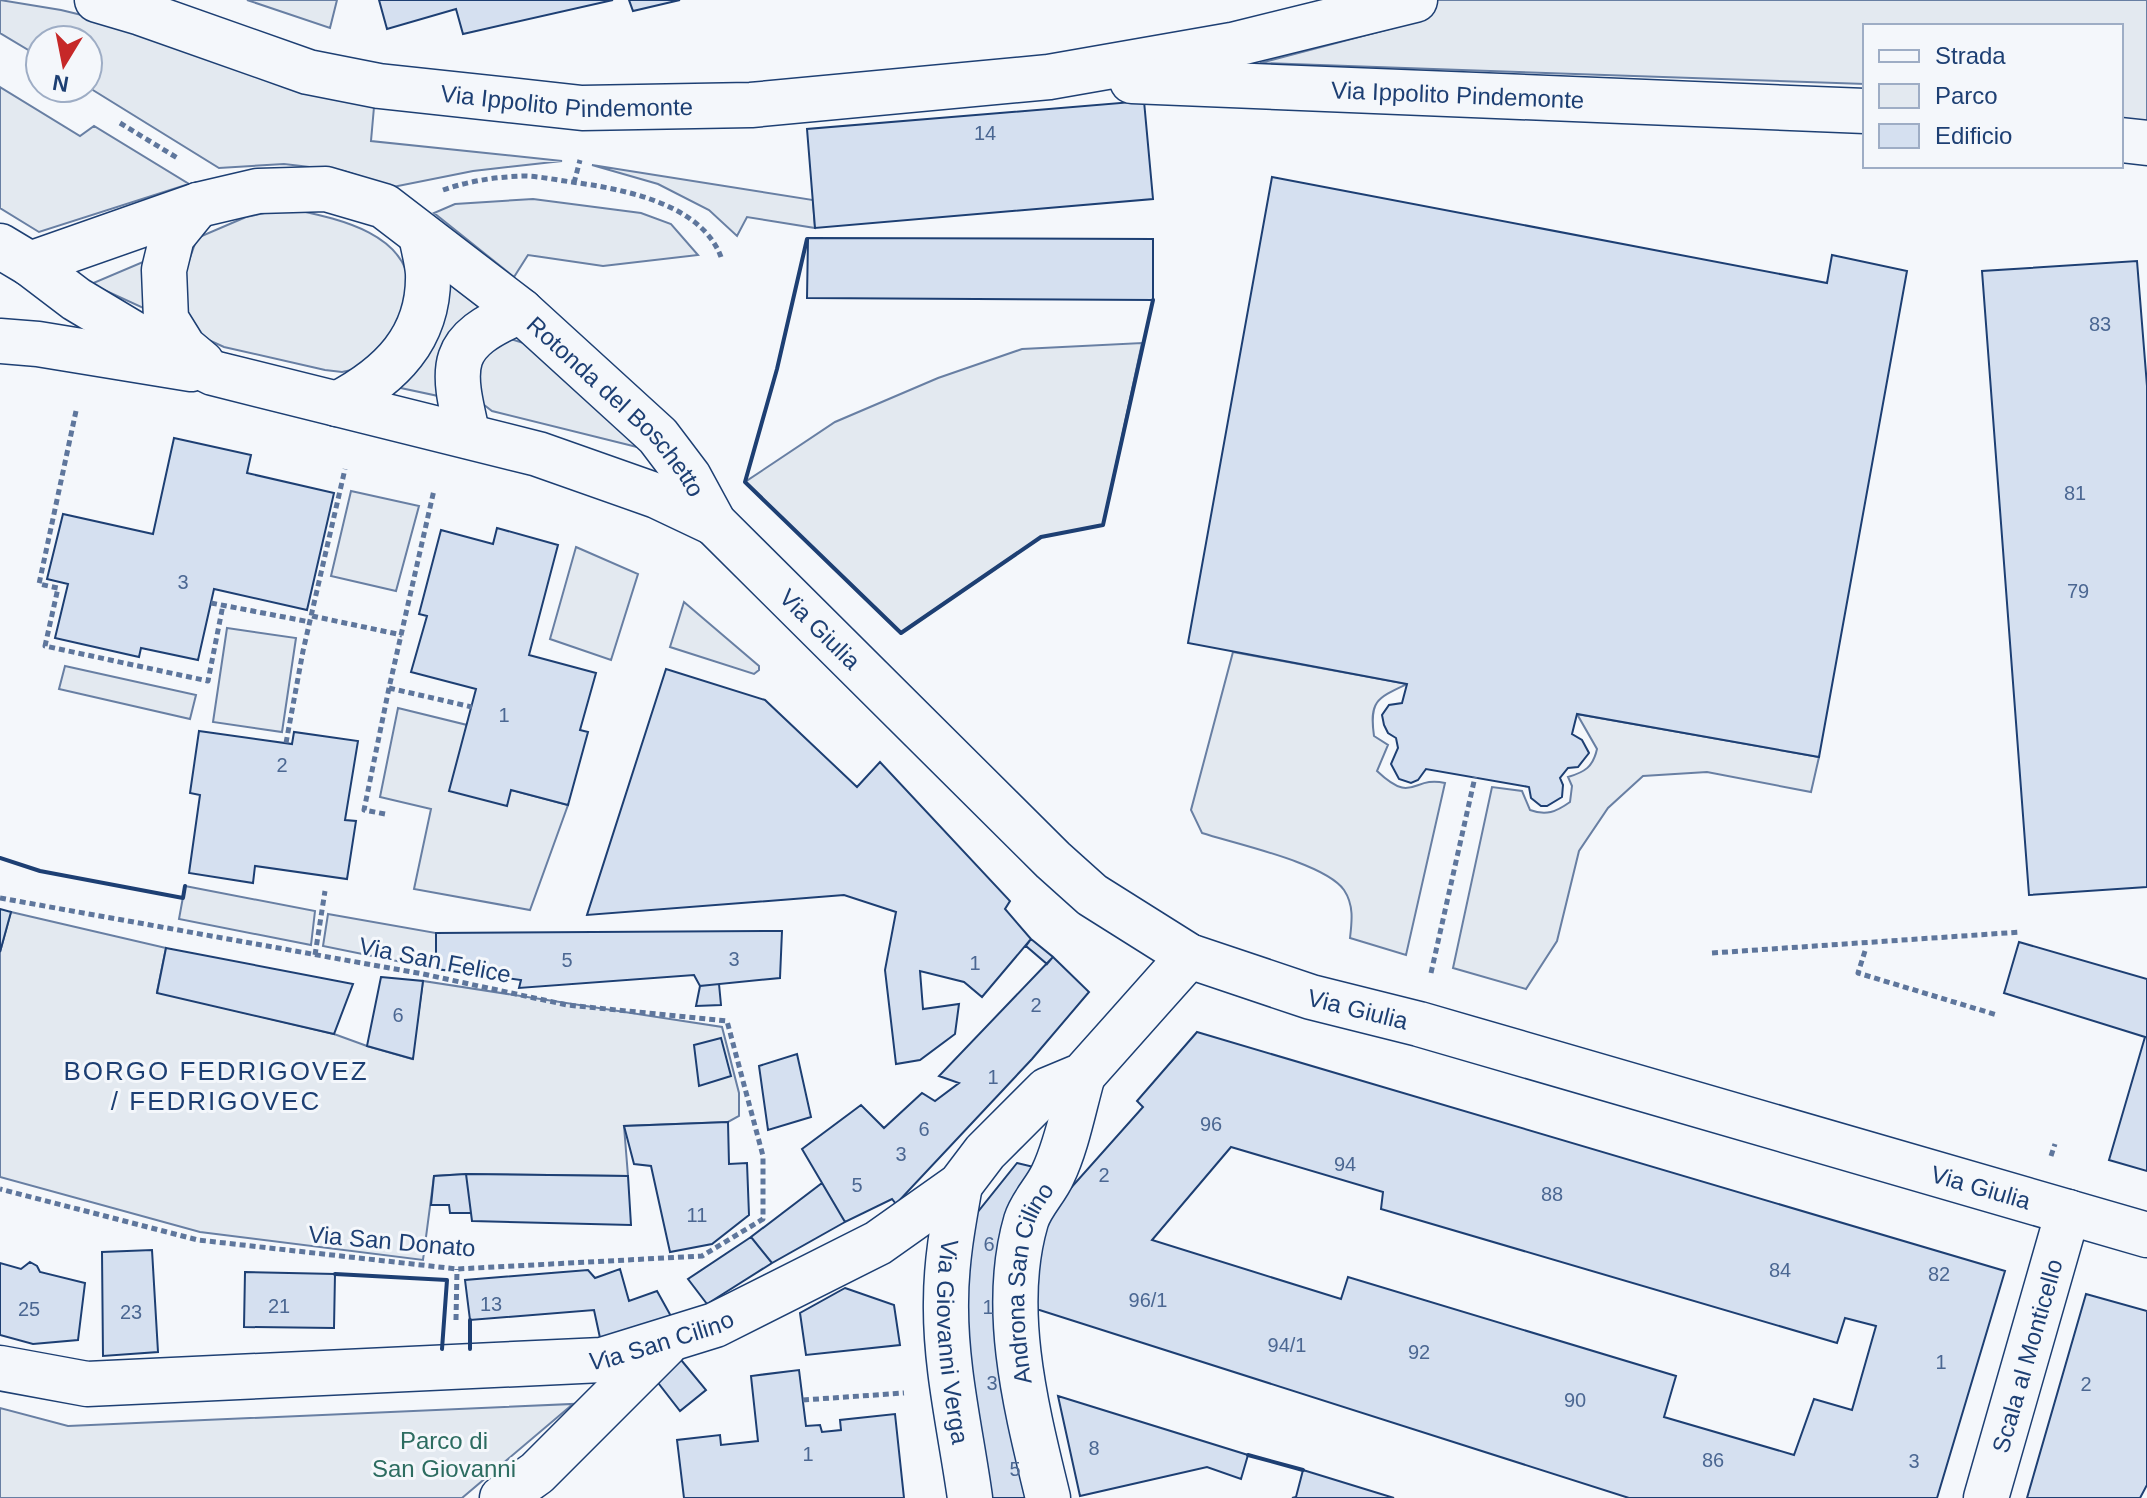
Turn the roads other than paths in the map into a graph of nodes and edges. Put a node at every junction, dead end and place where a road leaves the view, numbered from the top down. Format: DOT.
graph roads {
  1 [pos="97,0"];
  2 [pos="1415,0"];
  3 [pos="1049,77"];
  4 [pos="1863,111"];
  5 [pos="2123,140"];
  6 [pos="2147,143"];
  7 [pos="198,205"];
  8 [pos="421,235"];
  9 [pos="10,261"];
  10 [pos="521,311"];
  11 [pos="0,341"];
  12 [pos="213,373"];
  13 [pos="337,404"];
  14 [pos="468,436"];
  15 [pos="714,523"];
  16 [pos="1189,956"];
  17 [pos="1083,1075"];
  18 [pos="960,1185"];
  19 [pos="2068,1212"];
  20 [pos="2147,1235"];
  21 [pos="673,1338"];
  22 [pos="0,1368"];
  23 [pos="502,1498"];
  24 [pos="970,1498"];
  25 [pos="1048,1498"];
  26 [pos="1986,1498"];
  1 -- 3 [label="street, Via Ippolito Pindemonte"];
  2 -- 3 [label="street, Via Ippolito Pindemonte"];
  3 -- 4 [label="street, Via Ippolito Pindemonte"];
  5 -- 6 [label="street"];
  7 -- 8 [label="street, Rotonda del Boschetto"];
  7 -- 9 [label="street, Rotonda del Boschetto"];
  7 -- 12 [label="street"];
  8 -- 10 [label="street, Rotonda del Boschetto"];
  8 -- 13 [label="street"];
  9 -- 12 [label="street, Rotonda del Boschetto"];
  10 -- 14 [label="street"];
  10 -- 15 [label="street, Rotonda del Boschetto"];
  11 -- 12 [label="street, Rotonda del Boschetto"];
  12 -- 13 [label="street, Rotonda del Boschetto"];
  13 -- 14 [label="street, Rotonda del Boschetto"];
  14 -- 15 [label="street, Rotonda del Boschetto"];
  15 -- 16 [label="street, Via Giulia"];
  16 -- 17 [label="street, Via San Cilino"];
  16 -- 19 [label="street, Via Giulia"];
  17 -- 18 [label="street, Via San Cilino"];
  17 -- 25 [label="street, Androna San Cilino"];
  18 -- 21 [label="street, Via San Cilino"];
  18 -- 24 [label="street, Via Giovanni Verga"];
  19 -- 20 [label="street, Via Giulia"];
  19 -- 26 [label="street, Scala al Monticello"];
  21 -- 22 [label="street, Via San Cilino"];
  21 -- 23 [label="street"];
}
